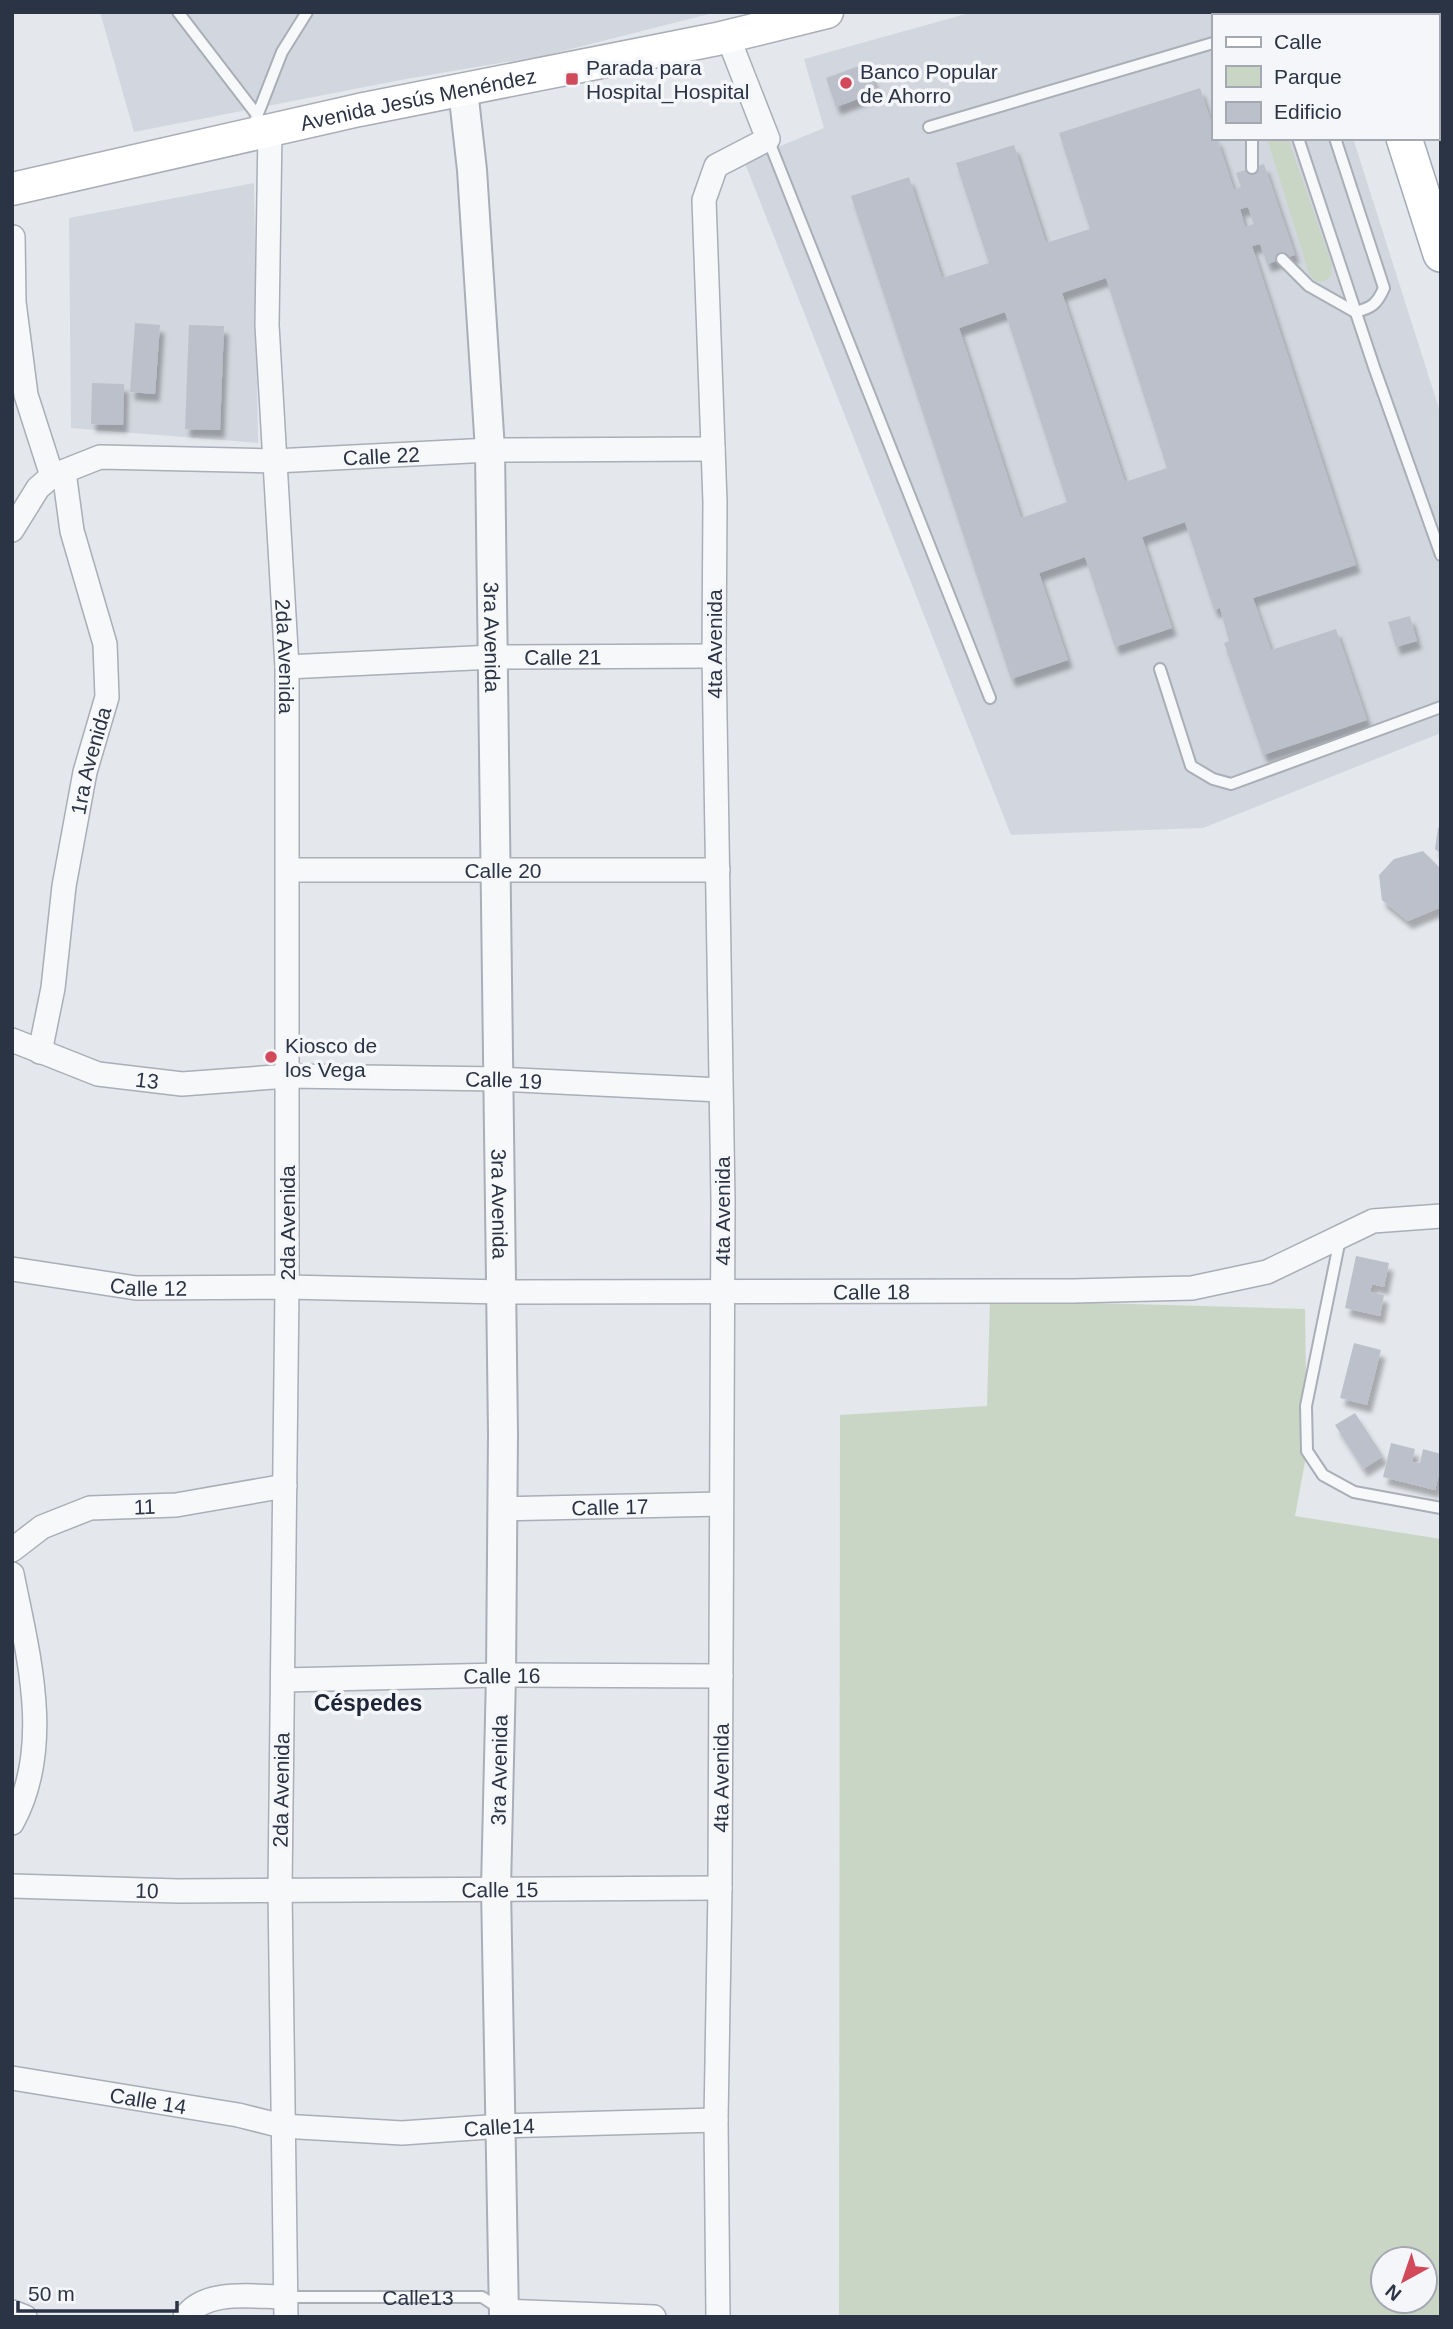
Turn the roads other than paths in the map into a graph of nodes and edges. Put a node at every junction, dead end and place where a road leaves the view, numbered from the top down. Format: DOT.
graph roads {
  1 [pos="178,12"];
  2 [pos="307,12"];
  3 [pos="827,12"];
  4 [pos="728,37"];
  5 [pos="1212,43"];
  6 [pos="463,90"];
  7 [pos="259,127"];
  8 [pos="929,127"];
  9 [pos="768,139"];
  10 [pos="1252,140"];
  11 [pos="1299,140"];
  12 [pos="1336,140"];
  13 [pos="1405,140"];
  14 [pos="1252,168"];
  15 [pos="12,188"];
  16 [pos="13,237"];
  17 [pos="1441,254"];
  18 [pos="1282,259"];
  19 [pos="1355,312"];
  20 [pos="713,449"];
  21 [pos="490,450"];
  22 [pos="275,461"];
  23 [pos="58,474"];
  24 [pos="12,530"];
  25 [pos="1441,555"];
  26 [pos="714,656"];
  27 [pos="493,657"];
  28 [pos="287,667"];
  29 [pos="1160,669"];
  30 [pos="990,698"];
  31 [pos="1441,707"];
  32 [pos="496,869"];
  33 [pos="288,870"];
  34 [pos="718,870"];
  35 [pos="12,1040"];
  36 [pos="40,1052"];
  37 [pos="288,1076"];
  38 [pos="500,1079"];
  39 [pos="720,1090"];
  40 [pos="1441,1216"];
  41 [pos="1340,1236"];
  42 [pos="12,1269"];
  43 [pos="287,1287"];
  44 [pos="722,1290"];
  45 [pos="502,1292"];
  46 [pos="285,1486"];
  47 [pos="721,1504"];
  48 [pos="1441,1508"];
  49 [pos="502,1509"];
  50 [pos="12,1550"];
  51 [pos="12,1574"];
  52 [pos="501,1675"];
  53 [pos="720,1676"];
  54 [pos="283,1680"];
  55 [pos="12,1823"];
  56 [pos="12,1885"];
  57 [pos="496,1888"];
  58 [pos="720,1888"];
  59 [pos="280,1890"];
  60 [pos="12,2078"];
  61 [pos="716,2120"];
  62 [pos="282,2126"];
  63 [pos="502,2126"];
  64 [pos="286,2307"];
  65 [pos="12,2312"];
  66 [pos="504,2314"];
  67 [pos="25,2317"];
  68 [pos="185,2317"];
  69 [pos="654,2317"];
  70 [pos="718,2317"];
  1 -- 7 [label="lane"];
  2 -- 7 [label="lane"];
  3 -- 4 [label="main road, Avenida Jesús Menéndez"];
  4 -- 6 [label="main road, Avenida Jesús Menéndez"];
  4 -- 9 [label="street"];
  5 -- 8 [label="lane"];
  6 -- 7 [label="main road, Avenida Jesús Menéndez"];
  6 -- 21 [label="street, 3ra Avenida"];
  7 -- 15 [label="main road, Avenida Jesús Menéndez"];
  7 -- 22 [label="street, 2da Avenida"];
  9 -- 20 [label="street, 4ta Avenida"];
  9 -- 30 [label="lane"];
  10 -- 14 [label="lane"];
  11 -- 19 [label="lane"];
  12 -- 19 [label="lane"];
  13 -- 17 [label="main road"];
  16 -- 23 [label="street, 1ra Avenida"];
  18 -- 19 [label="lane"];
  19 -- 25 [label="lane"];
  20 -- 21 [label="street, Calle 22"];
  20 -- 26 [label="street, 4ta Avenida"];
  21 -- 22 [label="street, Calle 22"];
  21 -- 27 [label="street, 3ra Avenida"];
  22 -- 23 [label="street, Calle 22"];
  22 -- 28 [label="street, 2da Avenida"];
  23 -- 24 [label="street"];
  23 -- 36 [label="street, 1ra Avenida"];
  26 -- 27 [label="street, Calle 21"];
  26 -- 34 [label="street, 4ta Avenida"];
  27 -- 28 [label="street, Calle 21"];
  27 -- 32 [label="street, 3ra Avenida"];
  28 -- 33 [label="street, 2da Avenida"];
  29 -- 31 [label="lane"];
  32 -- 33 [label="street, Calle 20"];
  32 -- 34 [label="street, Calle 20"];
  32 -- 38 [label="street, 3ra Avenida"];
  33 -- 37 [label="street, 2da Avenida"];
  34 -- 39 [label="street, 4ta Avenida"];
  35 -- 36 [label="street, 13"];
  36 -- 37 [label="street, 13"];
  37 -- 38 [label="street, Calle 19"];
  37 -- 43 [label="street, 2da Avenida"];
  38 -- 39 [label="street, Calle 19"];
  38 -- 45 [label="street, 3ra Avenida"];
  39 -- 44 [label="street, 4ta Avenida"];
  40 -- 41 [label="street, Calle 18"];
  41 -- 44 [label="street, Calle 18"];
  41 -- 48 [label="lane"];
  42 -- 43 [label="street, Calle 12"];
  43 -- 45 [label="street, Calle 18"];
  43 -- 46 [label="street, 2da Avenida"];
  44 -- 45 [label="street, Calle 18"];
  44 -- 47 [label="street, 4ta Avenida"];
  45 -- 49 [label="street, 3ra Avenida"];
  46 -- 50 [label="street, 11"];
  46 -- 54 [label="street, 2da Avenida"];
  47 -- 49 [label="street, Calle 17"];
  47 -- 53 [label="street, 4ta Avenida"];
  49 -- 52 [label="street, 3ra Avenida"];
  51 -- 55 [label="street"];
  52 -- 53 [label="street, Calle 16"];
  52 -- 54 [label="street, Calle 16"];
  52 -- 57 [label="street, 3ra Avenida"];
  53 -- 58 [label="street, 4ta Avenida"];
  54 -- 59 [label="street, 2da Avenida"];
  56 -- 59 [label="street, 10"];
  57 -- 58 [label="street, Calle 15"];
  57 -- 59 [label="street, Calle 15"];
  57 -- 63 [label="street, 3ra Avenida"];
  58 -- 61 [label="street, 4ta Avenida"];
  59 -- 62 [label="street, 2da Avenida"];
  60 -- 62 [label="street, Calle 14"];
  61 -- 63 [label="street, Calle14"];
  61 -- 70 [label="street, 4ta Avenida"];
  62 -- 63 [label="street, Calle14"];
  62 -- 64 [label="street, 2da Avenida"];
  63 -- 66 [label="street, 3ra Avenida"];
  64 -- 66 [label="lane, Calle13"];
  64 -- 68 [label="street, Calle13"];
  65 -- 67 [label="street"];
  66 -- 69 [label="street, Calle13"];
}
